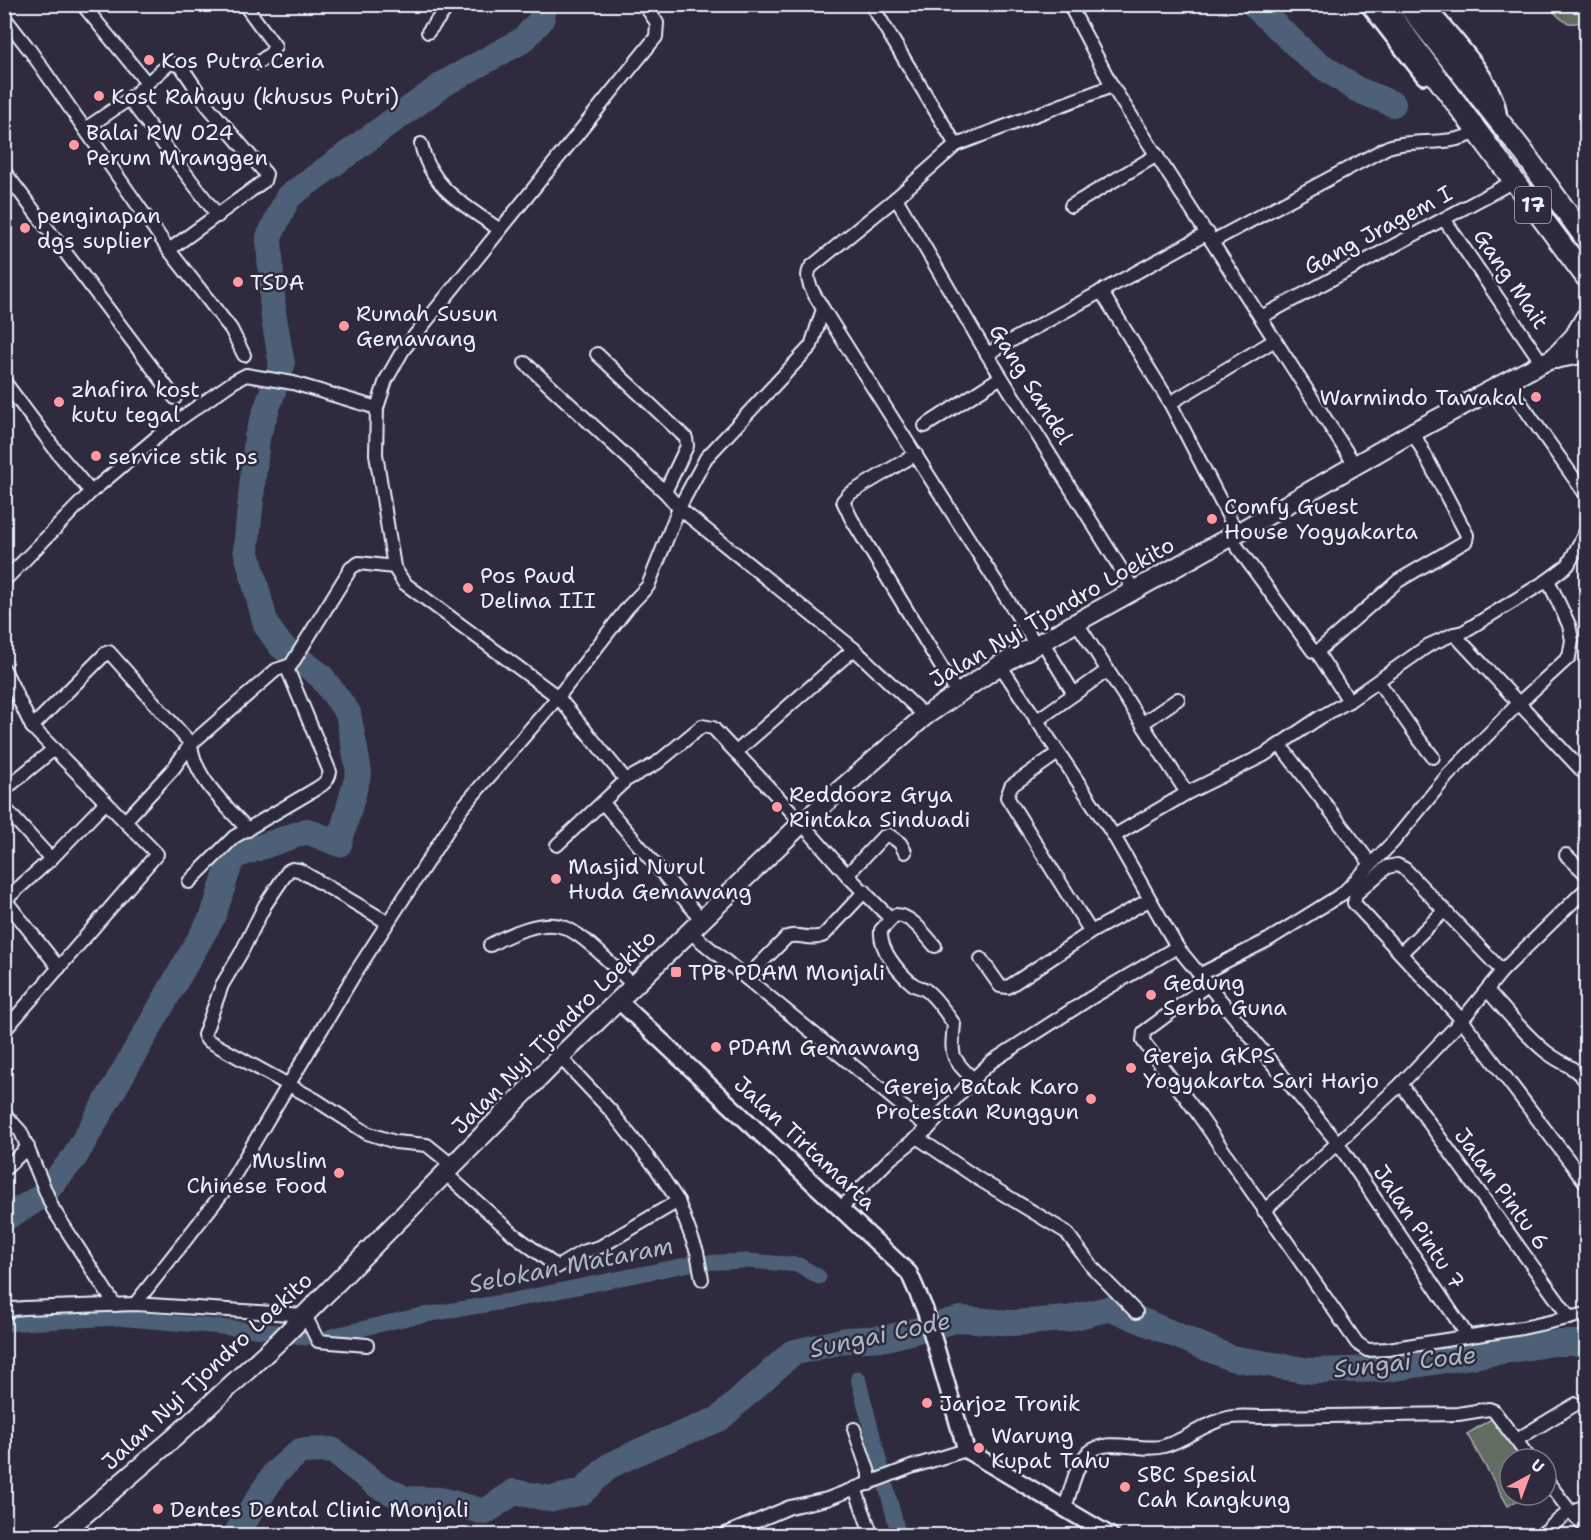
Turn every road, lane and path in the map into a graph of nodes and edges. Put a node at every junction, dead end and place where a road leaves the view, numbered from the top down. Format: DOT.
graph roads {
  1 [pos="82,4"];
  2 [pos="244,4"];
  3 [pos="450,4"];
  4 [pos="644,4"];
  5 [pos="871,4"];
  6 [pos="1069,4"];
  7 [pos="1368,4"];
  8 [pos="1382,4"];
  9 [pos="1407,4"];
  10 [pos="1424,4"];
  11 [pos="4,17"];
  12 [pos="428,32"];
  13 [pos="258,63"];
  14 [pos="147,83"];
  15 [pos="1112,86"];
  16 [pos="129,99"];
  17 [pos="1498,120"];
  18 [pos="85,129"];
  19 [pos="1477,133"];
  20 [pos="422,144"];
  21 [pos="956,146"];
  22 [pos="1157,155"];
  23 [pos="4,171"];
  24 [pos="1516,180"];
  25 [pos="896,198"];
  26 [pos="1071,206"];
  27 [pos="218,216"];
  28 [pos="1444,219"];
  29 [pos="500,230"];
  30 [pos="1210,237"];
  31 [pos="1587,239"];
  32 [pos="170,250"];
  33 [pos="1587,277"];
  34 [pos="1101,291"];
  35 [pos="823,309"];
  36 [pos="1261,317"];
  37 [pos="1587,318"];
  38 [pos="1275,340"];
  39 [pos="1587,343"];
  40 [pos="1587,352"];
  41 [pos="597,354"];
  42 [pos="987,354"];
  43 [pos="244,355"];
  44 [pos="1549,360"];
  45 [pos="525,363"];
  46 [pos="1002,376"];
  47 [pos="4,381"];
  48 [pos="1506,382"];
  49 [pos="175,398"];
  50 [pos="1170,403"];
  51 [pos="377,408"];
  52 [pos="925,426"];
  53 [pos="1413,432"];
  54 [pos="916,454"];
  55 [pos="1354,465"];
  56 [pos="91,492"];
  57 [pos="665,492"];
  58 [pos="1587,495"];
  59 [pos="680,508"];
  60 [pos="1234,535"];
  61 [pos="1585,539"];
  62 [pos="394,567"];
  63 [pos="1548,580"];
  64 [pos="4,581"];
  65 [pos="1134,590"];
  66 [pos="1077,623"];
  67 [pos="1454,634"];
  68 [pos="1039,643"];
  69 [pos="854,649"];
  70 [pos="1317,652"];
  71 [pos="1000,665"];
  72 [pos="289,666"];
  73 [pos="4,669"];
  74 [pos="1108,670"];
  75 [pos="1377,681"];
  76 [pos="957,693"];
  77 [pos="1074,694"];
  78 [pos="558,697"];
  79 [pos="1178,699"];
  80 [pos="1349,701"];
  81 [pos="1518,704"];
  82 [pos="925,716"];
  83 [pos="1036,721"];
  84 [pos="1143,723"];
  85 [pos="32,727"];
  86 [pos="191,744"];
  87 [pos="1280,745"];
  88 [pos="54,749"];
  89 [pos="736,753"];
  90 [pos="1058,753"];
  91 [pos="1433,757"];
  92 [pos="1587,775"];
  93 [pos="626,780"];
  94 [pos="4,790"];
  95 [pos="1187,793"];
  96 [pos="106,802"];
  97 [pos="603,803"];
  98 [pos="4,807"];
  99 [pos="125,821"];
  100 [pos="801,824"];
  101 [pos="248,830"];
  102 [pos="1114,836"];
  103 [pos="557,845"];
  104 [pos="905,852"];
  105 [pos="1566,855"];
  106 [pos="51,859"];
  107 [pos="1371,864"];
  108 [pos="846,874"];
  109 [pos="1587,874"];
  110 [pos="189,882"];
  111 [pos="865,891"];
  112 [pos="1584,895"];
  113 [pos="1149,900"];
  114 [pos="5,901"];
  115 [pos="1445,910"];
  116 [pos="891,919"];
  117 [pos="387,922"];
  118 [pos="696,926"];
  119 [pos="1091,932"];
  120 [pos="490,945"];
  121 [pos="935,946"];
  122 [pos="1177,947"];
  123 [pos="1401,953"];
  124 [pos="981,959"];
  125 [pos="59,968"];
  126 [pos="1502,971"];
  127 [pos="746,978"];
  128 [pos="1205,979"];
  129 [pos="634,986"];
  130 [pos="1488,990"];
  131 [pos="619,1001"];
  132 [pos="1462,1020"];
  133 [pos="4,1031"];
  134 [pos="561,1057"];
  135 [pos="973,1079"];
  136 [pos="1587,1081"];
  137 [pos="1401,1083"];
  138 [pos="288,1085"];
  139 [pos="4,1113"];
  140 [pos="929,1128"];
  141 [pos="918,1138"];
  142 [pos="1337,1142"];
  143 [pos="28,1147"];
  144 [pos="4,1170"];
  145 [pos="449,1170"];
  146 [pos="1587,1183"];
  147 [pos="678,1201"];
  148 [pos="841,1208"];
  149 [pos="1264,1211"];
  150 [pos="702,1279"];
  151 [pos="135,1304"];
  152 [pos="115,1305"];
  153 [pos="1136,1312"];
  154 [pos="4,1314"];
  155 [pos="1587,1314"];
  156 [pos="302,1318"];
  157 [pos="1570,1318"];
  158 [pos="1467,1335"];
  159 [pos="367,1345"];
  160 [pos="1576,1404"];
  161 [pos="854,1429"];
  162 [pos="1516,1440"];
  163 [pos="1521,1447"];
  164 [pos="966,1450"];
  165 [pos="874,1481"];
  166 [pos="855,1488"];
  167 [pos="1558,1496"];
  168 [pos="1587,1504"];
  169 [pos="1065,1508"];
  170 [pos="1571,1513"];
  171 [pos="1587,1528"];
  172 [pos="1543,1533"];
  173 [pos="59,1536"];
  174 [pos="721,1536"];
  175 [pos="872,1536"];
  176 [pos="1111,1536"];
  1 -- 14 [label="street"];
  2 -- 13 [label="street"];
  3 -- 12 [label="street"];
  4 -- 29 [label="street"];
  5 -- 21 [label="street"];
  6 -- 15 [label="street"];
  7 -- 19 [label="street"];
  8 -- 19 [label="highway, 17"];
  9 -- 17 [label="highway, 17"];
  10 -- 17 [label="street"];
  11 -- 18 [label="street"];
  14 -- 16 [label="street"];
  14 -- 27 [label="street"];
  15 -- 21 [label="street"];
  15 -- 22 [label="street"];
  16 -- 18 [label="street"];
  16 -- 27 [label="street"];
  17 -- 19 [label="highway"];
  17 -- 31 [label="highway, 17"];
  18 -- 32 [label="street"];
  19 -- 24 [label="highway, 17"];
  19 -- 30 [label="street"];
  20 -- 29 [label="street"];
  21 -- 25 [label="street"];
  22 -- 26 [label="street"];
  22 -- 30 [label="street"];
  23 -- 49 [label="street"];
  24 -- 28 [label="street, Gang Jragem I"];
  24 -- 33 [label="highway, 17"];
  25 -- 35 [label="street"];
  25 -- 42 [label="street, Gang Sandel"];
  27 -- 32 [label="street"];
  28 -- 36 [label="street, Gang Jragem I"];
  28 -- 44 [label="street, Gang Mait"];
  29 -- 51 [label="street"];
  30 -- 34 [label="street"];
  30 -- 36 [label="street"];
  32 -- 43 [label="street"];
  34 -- 42 [label="street"];
  34 -- 50 [label="street"];
  35 -- 54 [label="street"];
  35 -- 59 [label="street"];
  36 -- 38 [label="street"];
  37 -- 44 [label="highway"];
  38 -- 50 [label="street"];
  38 -- 55 [label="street"];
  39 -- 44 [label="main road, Jalan Nyi Tjondro Loekito"];
  40 -- 44 [label="highway"];
  41 -- 57 [label="street"];
  42 -- 46 [label="street, Gang Sandel"];
  44 -- 48 [label="main road, Jalan Nyi Tjondro Loekito"];
  45 -- 57 [label="street"];
  46 -- 52 [label="street"];
  46 -- 65 [label="street, Gang Sandel"];
  47 -- 56 [label="street"];
  48 -- 53 [label="main road, Jalan Nyi Tjondro Loekito"];
  48 -- 58 [label="street"];
  50 -- 60 [label="street"];
  51 -- 56 [label="street"];
  51 -- 62 [label="street"];
  53 -- 55 [label="main road, Jalan Nyi Tjondro Loekito"];
  53 -- 70 [label="street"];
  54 -- 68 [label="street"];
  54 -- 76 [label="street"];
  55 -- 60 [label="main road, Jalan Nyi Tjondro Loekito"];
  56 -- 64 [label="street"];
  57 -- 59 [label="street"];
  59 -- 69 [label="street"];
  59 -- 78 [label="street"];
  60 -- 65 [label="main road, Jalan Nyi Tjondro Loekito"];
  60 -- 70 [label="street"];
  61 -- 63 [label="street"];
  62 -- 72 [label="street"];
  62 -- 78 [label="street"];
  63 -- 67 [label="street"];
  63 -- 81 [label="street"];
  65 -- 66 [label="main road, Jalan Nyi Tjondro Loekito"];
  66 -- 68 [label="main road, Jalan Nyi Tjondro Loekito"];
  66 -- 74 [label="street"];
  67 -- 75 [label="street"];
  67 -- 81 [label="street"];
  68 -- 71 [label="main road, Jalan Nyi Tjondro Loekito"];
  68 -- 77 [label="street"];
  69 -- 82 [label="street"];
  69 -- 89 [label="street"];
  70 -- 80 [label="street"];
  71 -- 76 [label="main road, Jalan Nyi Tjondro Loekito"];
  71 -- 83 [label="street, Jalan Pintu 7"];
  72 -- 86 [label="street"];
  72 -- 101 [label="street"];
  73 -- 85 [label="street"];
  74 -- 77 [label="street"];
  74 -- 84 [label="street"];
  75 -- 80 [label="street"];
  75 -- 91 [label="street"];
  76 -- 82 [label="main road, Jalan Nyi Tjondro Loekito"];
  77 -- 83 [label="street"];
  78 -- 93 [label="street"];
  78 -- 117 [label="street"];
  79 -- 84 [label="street"];
  80 -- 87 [label="street"];
  81 -- 92 [label="street"];
  81 -- 107 [label="street"];
  82 -- 100 [label="main road, Jalan Nyi Tjondro Loekito"];
  83 -- 90 [label="street, Jalan Pintu 7"];
  84 -- 95 [label="street"];
  85 -- 86 [label="street"];
  85 -- 88 [label="street"];
  86 -- 99 [label="street"];
  86 -- 101 [label="street"];
  87 -- 95 [label="street"];
  87 -- 107 [label="street"];
  88 -- 94 [label="street"];
  88 -- 96 [label="street"];
  89 -- 93 [label="street"];
  89 -- 100 [label="street"];
  90 -- 102 [label="street, Jalan Pintu 7"];
  90 -- 119 [label="street"];
  93 -- 97 [label="street"];
  95 -- 102 [label="street"];
  96 -- 99 [label="street"];
  96 -- 106 [label="street"];
  97 -- 103 [label="street"];
  97 -- 118 [label="street"];
  98 -- 106 [label="street"];
  99 -- 125 [label="street"];
  100 -- 108 [label="street"];
  100 -- 118 [label="main road, Jalan Nyi Tjondro Loekito"];
  101 -- 110 [label="street"];
  102 -- 113 [label="street, Jalan Pintu 7"];
  104 -- 108 [label="street"];
  105 -- 109 [label="street"];
  106 -- 114 [label="street"];
  107 -- 128 [label="street"];
  108 -- 111 [label="street"];
  111 -- 116 [label="street"];
  111 -- 127 [label="street"];
  112 -- 126 [label="street"];
  113 -- 119 [label="street"];
  113 -- 122 [label="street, Jalan Pintu 7"];
  114 -- 125 [label="street"];
  115 -- 123 [label="street"];
  115 -- 123 [label="street"];
  115 -- 126 [label="street"];
  116 -- 121 [label="street"];
  116 -- 135 [label="street"];
  117 -- 138 [label="street"];
  117 -- 138 [label="street"];
  118 -- 127 [label="street"];
  118 -- 129 [label="main road, Jalan Nyi Tjondro Loekito"];
  119 -- 124 [label="street"];
  120 -- 129 [label="street"];
  122 -- 128 [label="street, Jalan Pintu 7"];
  122 -- 135 [label="street"];
  123 -- 132 [label="street"];
  125 -- 133 [label="street"];
  126 -- 130 [label="street"];
  127 -- 140 [label="street"];
  128 -- 142 [label="street, Jalan Pintu 7"];
  128 -- 149 [label="street"];
  129 -- 131 [label="main road, Jalan Nyi Tjondro Loekito"];
  130 -- 132 [label="street"];
  130 -- 136 [label="street"];
  131 -- 134 [label="main road, Jalan Nyi Tjondro Loekito"];
  131 -- 148 [label="street, Jalan Tirtamarta"];
  132 -- 137 [label="street"];
  132 -- 146 [label="street"];
  134 -- 145 [label="main road, Jalan Nyi Tjondro Loekito"];
  134 -- 147 [label="street"];
  135 -- 140 [label="street"];
  137 -- 142 [label="street"];
  137 -- 157 [label="street, Jalan Pintu 6"];
  138 -- 145 [label="street"];
  138 -- 151 [label="street"];
  139 -- 143 [label="street"];
  140 -- 141 [label="street"];
  141 -- 148 [label="street"];
  141 -- 153 [label="street"];
  142 -- 149 [label="street"];
  142 -- 158 [label="street, Jalan Pintu 7"];
  143 -- 144 [label="street"];
  143 -- 152 [label="street"];
  145 -- 147 [label="street"];
  145 -- 156 [label="main road, Jalan Nyi Tjondro Loekito"];
  147 -- 150 [label="street"];
  148 -- 164 [label="street, Jalan Tirtamarta"];
  149 -- 158 [label="street"];
  151 -- 152 [label="street"];
  151 -- 156 [label="street"];
  152 -- 154 [label="street"];
  155 -- 157 [label="street"];
  156 -- 159 [label="street"];
  156 -- 173 [label="main road, Jalan Nyi Tjondro Loekito"];
  157 -- 158 [label="street"];
  160 -- 162 [label="street"];
  161 -- 165 [label="street"];
  162 -- 163 [label="street"];
  162 -- 169 [label="street"];
  164 -- 165 [label="street"];
  164 -- 169 [label="street"];
  165 -- 166 [label="street"];
  166 -- 174 [label="street"];
  166 -- 175 [label="street"];
  167 -- 170 [label="street"];
  168 -- 170 [label="street"];
  169 -- 176 [label="street"];
  170 -- 171 [label="street"];
  170 -- 172 [label="street"];
}
